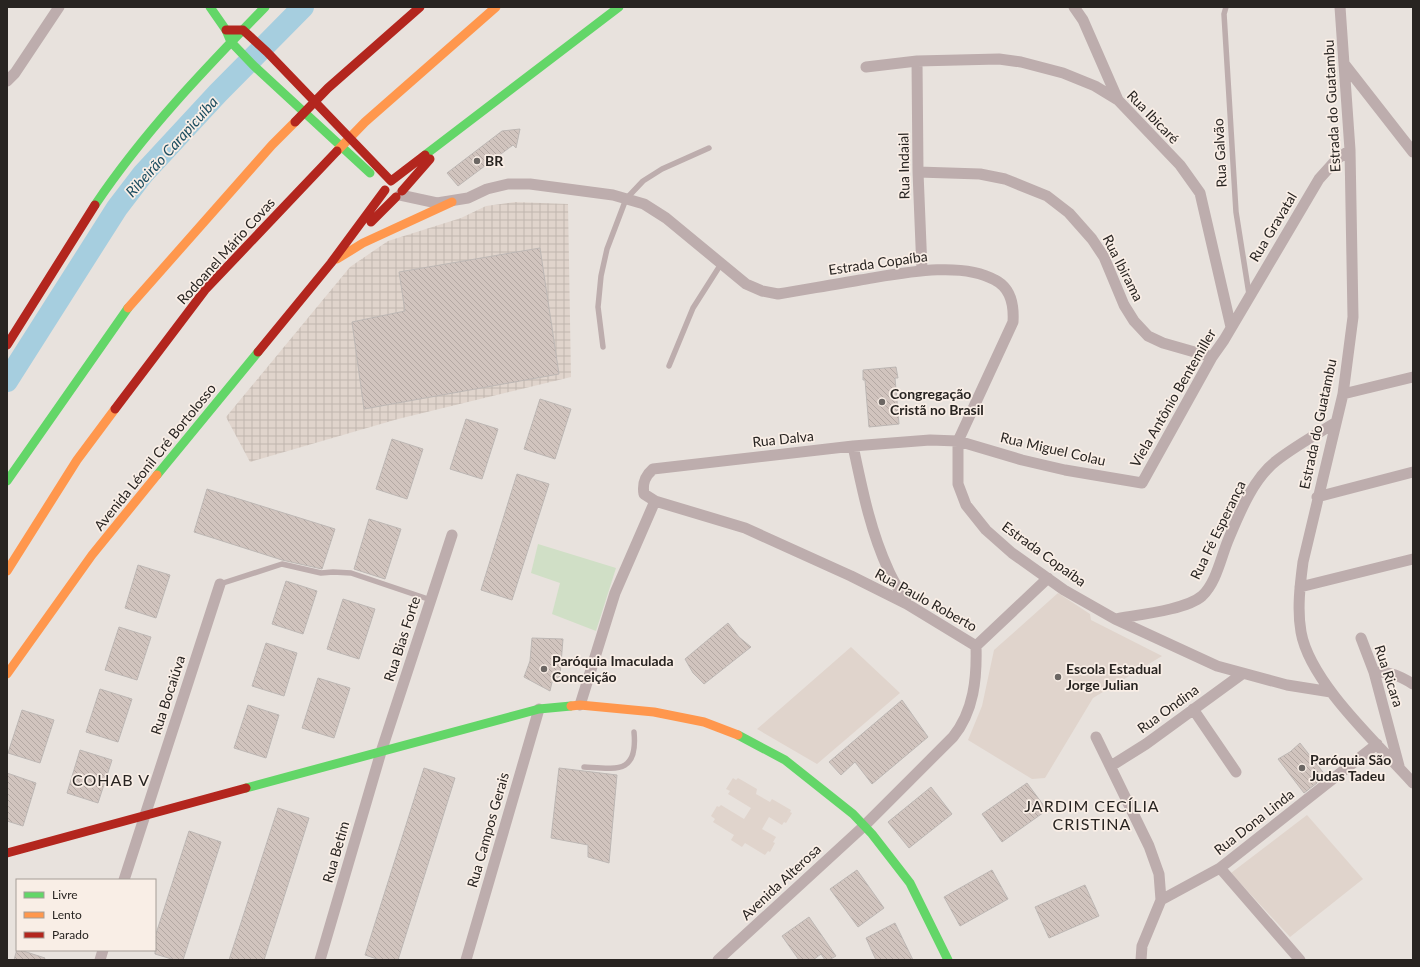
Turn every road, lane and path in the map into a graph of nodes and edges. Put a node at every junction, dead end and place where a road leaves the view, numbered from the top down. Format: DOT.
graph roads {
  1 [pos="59,7"];
  2 [pos="210,7"];
  3 [pos="265,7"];
  4 [pos="420,7"];
  5 [pos="496,7"];
  6 [pos="619,7"];
  7 [pos="1074,7"];
  8 [pos="1226,7"];
  9 [pos="1340,7"];
  10 [pos="226,30"];
  11 [pos="243,30"];
  12 [pos="231,42"];
  13 [pos="917,61"];
  14 [pos="1345,65"];
  15 [pos="866,67"];
  16 [pos="7,81"];
  17 [pos="1118,100"];
  18 [pos="451,134"];
  19 [pos="709,148"];
  20 [pos="1350,150"];
  21 [pos="1413,152"];
  22 [pos="918,172"];
  23 [pos="387,186"];
  24 [pos="399,194"];
  25 [pos="626,199"];
  26 [pos="452,202"];
  27 [pos="331,263"];
  28 [pos="721,264"];
  29 [pos="922,270"];
  30 [pos="1249,296"];
  31 [pos="1231,327"];
  32 [pos="7,345"];
  33 [pos="603,347"];
  34 [pos="1212,357"];
  35 [pos="668,366"];
  36 [pos="1413,377"];
  37 [pos="1343,394"];
  38 [pos="1335,423"];
  39 [pos="958,441"];
  40 [pos="853,446"];
  41 [pos="1413,472"];
  42 [pos="7,481"];
  43 [pos="1142,483"];
  44 [pos="1317,497"];
  45 [pos="655,501"];
  46 [pos="452,535"];
  47 [pos="1413,559"];
  48 [pos="7,571"];
  49 [pos="1048,578"];
  50 [pos="220,584"];
  51 [pos="1300,587"];
  52 [pos="431,600"];
  53 [pos="907,604"];
  54 [pos="1114,619"];
  55 [pos="1361,638"];
  56 [pos="976,646"];
  57 [pos="1374,672"];
  58 [pos="8,674"];
  59 [pos="1242,674"];
  60 [pos="1413,684"];
  61 [pos="1331,692"];
  62 [pos="580,705"];
  63 [pos="539,709"];
  64 [pos="1193,709"];
  65 [pos="634,732"];
  66 [pos="1096,737"];
  67 [pos="1378,744"];
  68 [pos="381,752"];
  69 [pos="1111,766"];
  70 [pos="584,768"];
  71 [pos="1400,768"];
  72 [pos="1236,772"];
  73 [pos="1413,783"];
  74 [pos="144,815"];
  75 [pos="864,826"];
  76 [pos="7,852"];
  77 [pos="1220,868"];
  78 [pos="124,879"];
  79 [pos="1162,900"];
  80 [pos="320,960"];
  81 [pos="466,960"];
  82 [pos="718,960"];
  83 [pos="948,960"];
  84 [pos="1141,960"];
  85 [pos="1300,960"];
  1 -- 16 [label="street"];
  2 -- 10 [label="main road"];
  3 -- 11 [label="main road"];
  4 -- 42 [label="main road"];
  5 -- 48 [label="main road, Rodoanel Mário Covas"];
  6 -- 18 [label="main road"];
  7 -- 17 [label="street"];
  8 -- 30 [label="lane, Rua Galvão"];
  9 -- 14 [label="street, Estrada do Guatambu"];
  10 -- 11 [label="main road"];
  10 -- 12 [label="main road"];
  11 -- 12 [label="main road"];
  11 -- 23 [label="main road"];
  12 -- 23 [label="main road"];
  12 -- 32 [label="main road"];
  13 -- 15 [label="street, Rua Ibicaré"];
  13 -- 17 [label="street, Rua Ibicaré"];
  13 -- 22 [label="street, Rua Indaial"];
  14 -- 20 [label="street, Estrada do Guatambu"];
  14 -- 21 [label="street"];
  17 -- 31 [label="street, Rua Ibicaré"];
  18 -- 23 [label="main road, Avenida Léonil Cré Bortolosso"];
  18 -- 24 [label="main road, Avenida Léonil Cré Bortolosso"];
  19 -- 25 [label="lane"];
  20 -- 30 [label="street, Rua Gravatal"];
  20 -- 37 [label="street, Estrada do Guatambu"];
  22 -- 29 [label="street, Rua Indaial"];
  22 -- 34 [label="street, Rua Ibirama"];
  23 -- 24 [label="main road"];
  23 -- 24 [label="main road"];
  23 -- 27 [label="main road, Avenida Léonil Cré Bortolosso"];
  24 -- 26 [label="street, Estrada Copaíba"];
  24 -- 27 [label="main road, Avenida Léonil Cré Bortolosso"];
  25 -- 26 [label="street, Estrada Copaíba"];
  25 -- 28 [label="street, Estrada Copaíba"];
  25 -- 33 [label="lane"];
  26 -- 27 [label="main road"];
  27 -- 58 [label="main road, Avenida Léonil Cré Bortolosso"];
  28 -- 29 [label="street, Estrada Copaíba"];
  28 -- 35 [label="lane"];
  29 -- 39 [label="street, Estrada Copaíba"];
  30 -- 31 [label="street, Rua Gravatal"];
  31 -- 34 [label="street, Viela Antônio Bentemiller"];
  34 -- 43 [label="street, Viela Antônio Bentemiller"];
  36 -- 37 [label="street"];
  37 -- 38 [label="street, Estrada do Guatambu"];
  38 -- 44 [label="street, Estrada do Guatambu"];
  38 -- 54 [label="street, Rua Fé Esperança"];
  39 -- 40 [label="street, Rua Dalva"];
  39 -- 43 [label="street, Rua Miguel Colau"];
  39 -- 49 [label="street, Estrada Copaíba"];
  40 -- 45 [label="street, Rua Dalva"];
  40 -- 53 [label="street"];
  41 -- 44 [label="street"];
  44 -- 51 [label="street, Estrada do Guatambu"];
  45 -- 53 [label="street, Rua Paulo Roberto"];
  45 -- 62 [label="street"];
  46 -- 52 [label="street, Rua Bias Forte"];
  47 -- 51 [label="street"];
  49 -- 54 [label="street, Estrada Copaíba"];
  49 -- 56 [label="street"];
  50 -- 52 [label="lane"];
  50 -- 74 [label="street, Rua Bocaiúva"];
  51 -- 61 [label="street, Estrada do Guatambu"];
  52 -- 68 [label="street, Rua Bias Forte"];
  53 -- 56 [label="street, Rua Paulo Roberto"];
  54 -- 59 [label="street, Estrada Copaíba"];
  55 -- 57 [label="street, Rua Ricara"];
  56 -- 75 [label="street, Rua Paulo Roberto"];
  57 -- 60 [label="street"];
  57 -- 71 [label="street, Rua Ricara"];
  59 -- 61 [label="street, Estrada Copaíba"];
  59 -- 64 [label="street, Rua Ondina"];
  61 -- 67 [label="street, Estrada do Guatambu"];
  62 -- 63 [label="main road"];
  62 -- 75 [label="main road"];
  63 -- 68 [label="main road"];
  63 -- 81 [label="street, Rua Campos Gerais"];
  64 -- 69 [label="street, Rua Ondina"];
  64 -- 72 [label="street"];
  65 -- 70 [label="lane"];
  66 -- 69 [label="street"];
  67 -- 71 [label="street, Estrada do Guatambu"];
  67 -- 77 [label="street, Rua Dona Linda"];
  68 -- 74 [label="main road"];
  68 -- 80 [label="street, Rua Betim"];
  69 -- 79 [label="street"];
  71 -- 73 [label="street, Estrada do Guatambu"];
  74 -- 76 [label="main road"];
  74 -- 78 [label="street, Rua Bocaiúva"];
  75 -- 82 [label="street, Avenida Alterosa"];
  75 -- 83 [label="main road"];
  77 -- 79 [label="street, Rua Dona Linda"];
  77 -- 85 [label="street"];
  79 -- 84 [label="street"];
}
